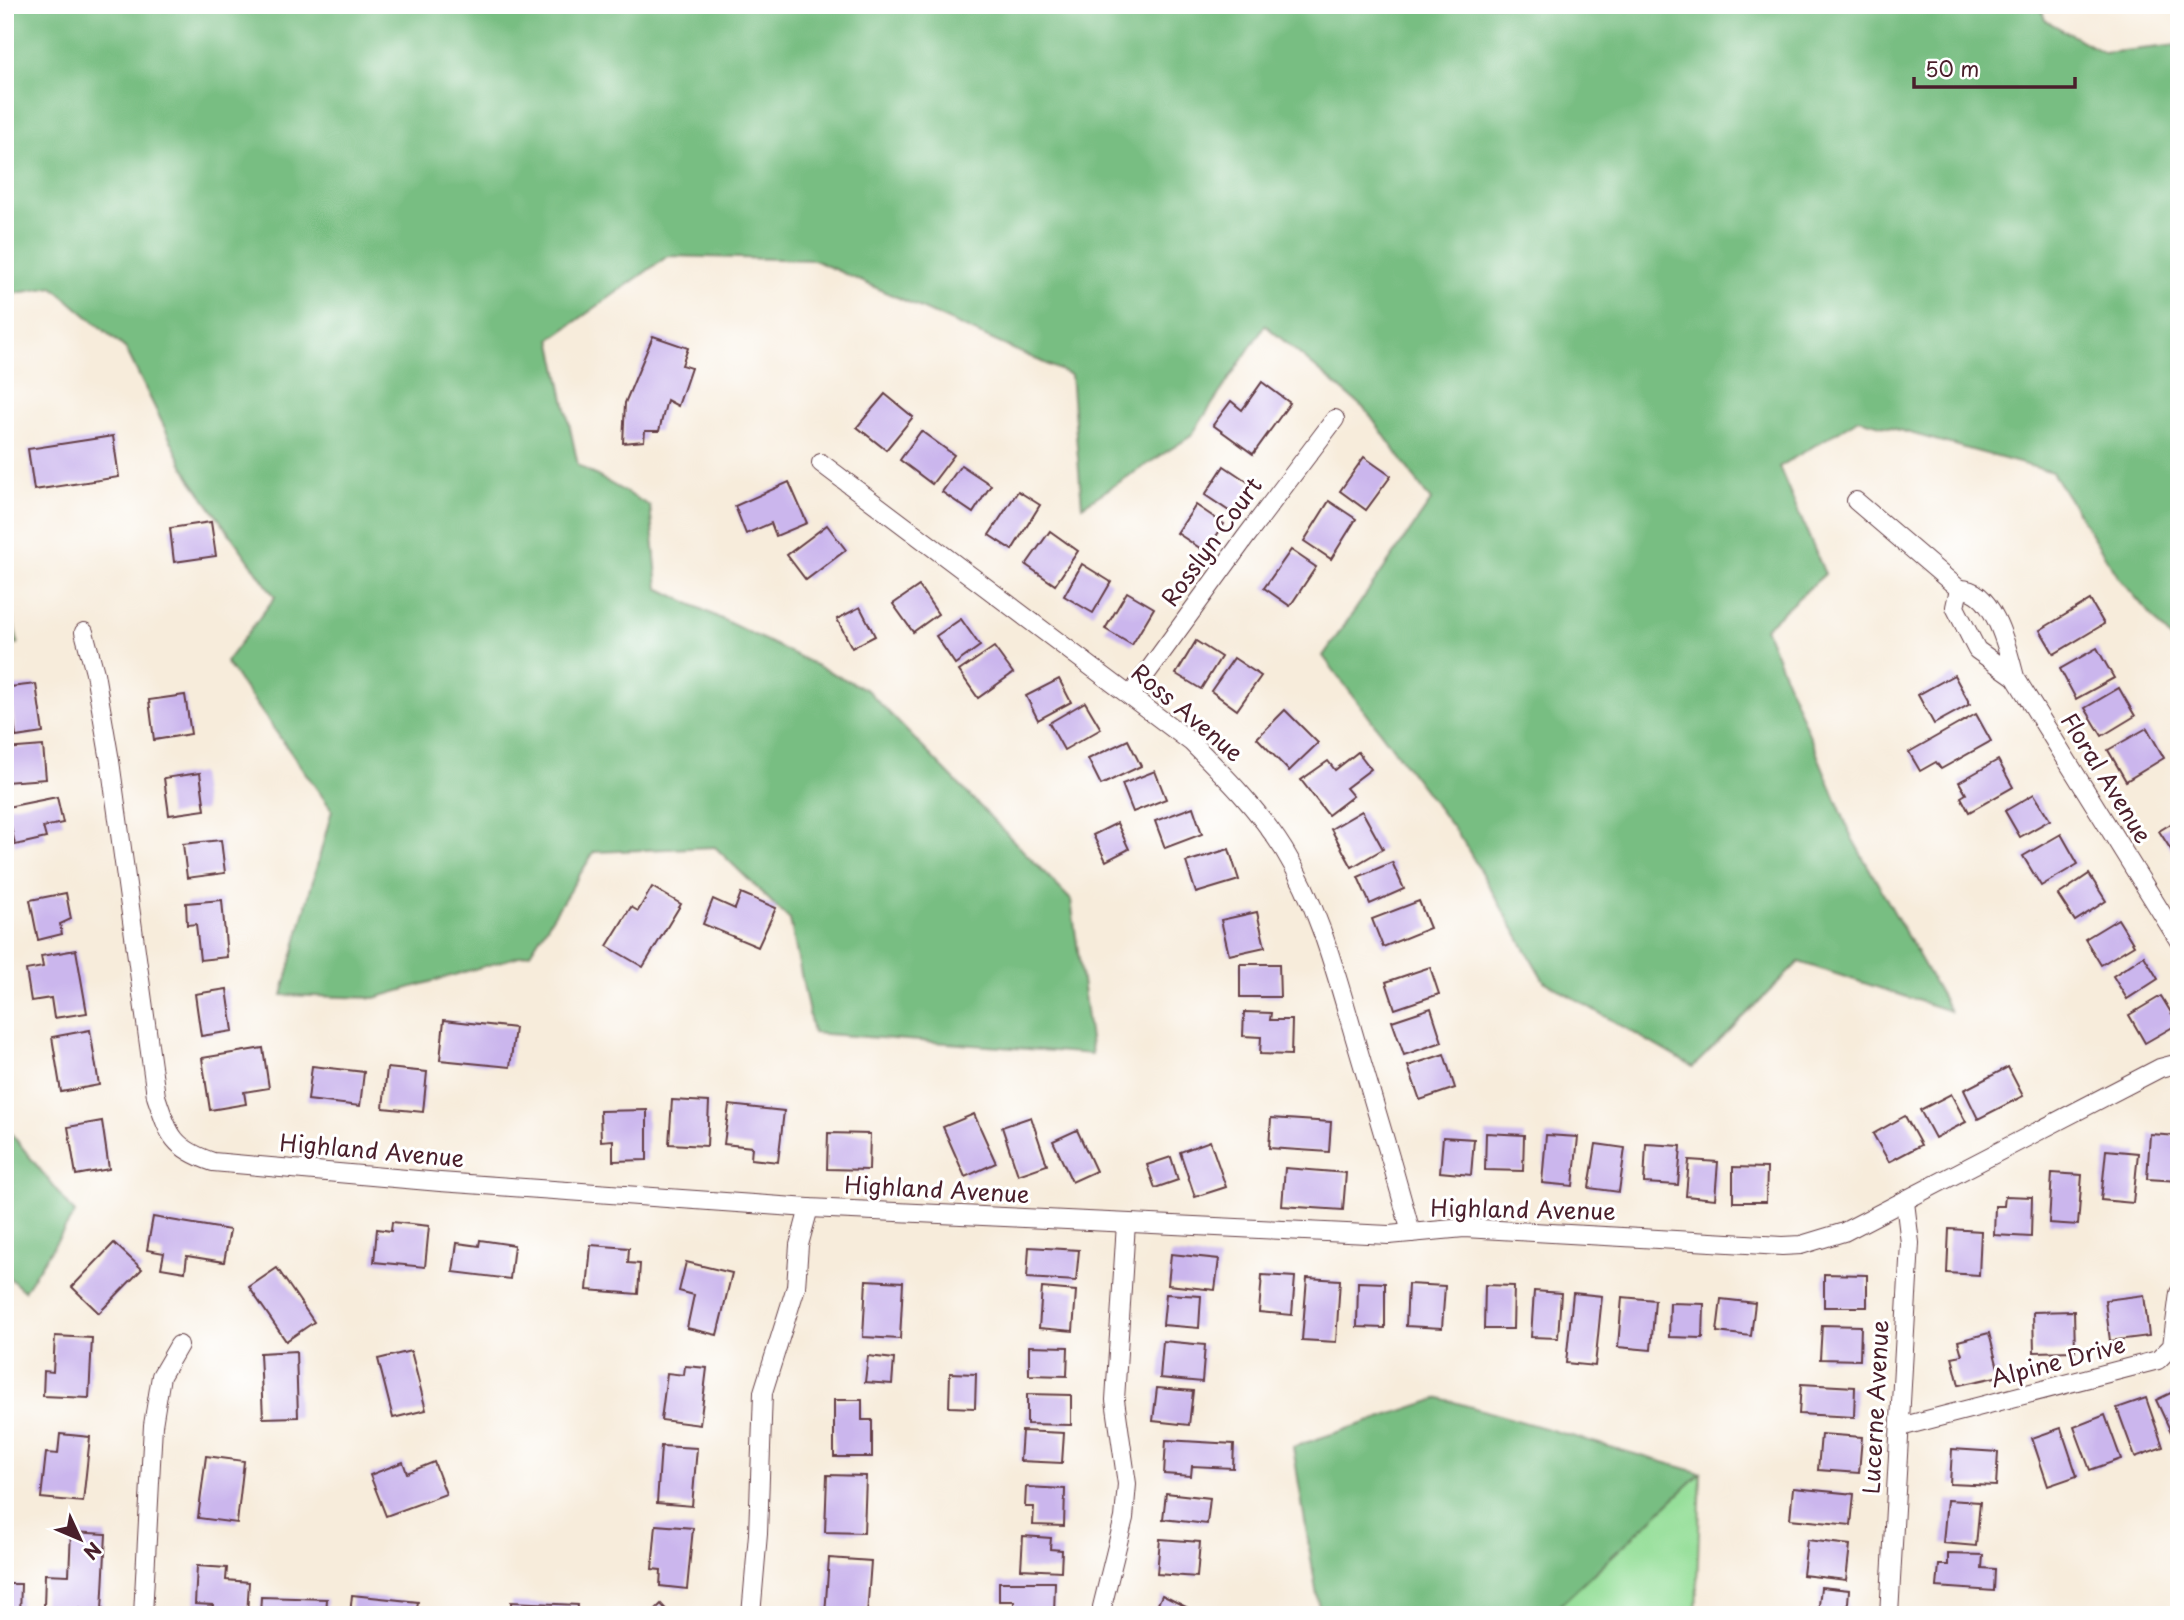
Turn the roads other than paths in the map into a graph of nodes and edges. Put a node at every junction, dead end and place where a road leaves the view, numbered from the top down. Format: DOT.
graph roads {
  1 [pos="1335,419"];
  2 [pos="821,463"];
  3 [pos="1856,500"];
  4 [pos="1959,589"];
  5 [pos="84,632"];
  6 [pos="2015,677"];
  7 [pos="1130,696"];
  8 [pos="2179,941"];
  9 [pos="2179,1063"];
  10 [pos="1905,1202"];
  11 [pos="808,1209"];
  12 [pos="1126,1223"];
  13 [pos="1411,1233"];
  14 [pos="2179,1293"];
  15 [pos="179,1345"];
  16 [pos="1900,1427"];
  17 [pos="1102,1607"];
  18 [pos="143,1615"];
  19 [pos="751,1615"];
  20 [pos="1889,1615"];
  1 -- 7 [label="street, Rosslyn Court"];
  2 -- 7 [label="street, Ross Avenue"];
  3 -- 4 [label="street, Floral Avenue"];
  4 -- 6 [label="street, Floral Avenue"];
  4 -- 6 [label="street, Floral Avenue"];
  5 -- 11 [label="street, Highland Avenue"];
  6 -- 8 [label="street, Floral Avenue"];
  7 -- 13 [label="street, Ross Avenue"];
  9 -- 10 [label="street, Highland Avenue"];
  10 -- 13 [label="street, Highland Avenue"];
  10 -- 16 [label="street, Lucerne Avenue"];
  11 -- 12 [label="street, Highland Avenue"];
  11 -- 19 [label="street"];
  12 -- 13 [label="street, Highland Avenue"];
  12 -- 17 [label="street"];
  14 -- 16 [label="street, Alpine Drive"];
  15 -- 18 [label="street"];
  16 -- 20 [label="street, Lucerne Avenue"];
}
